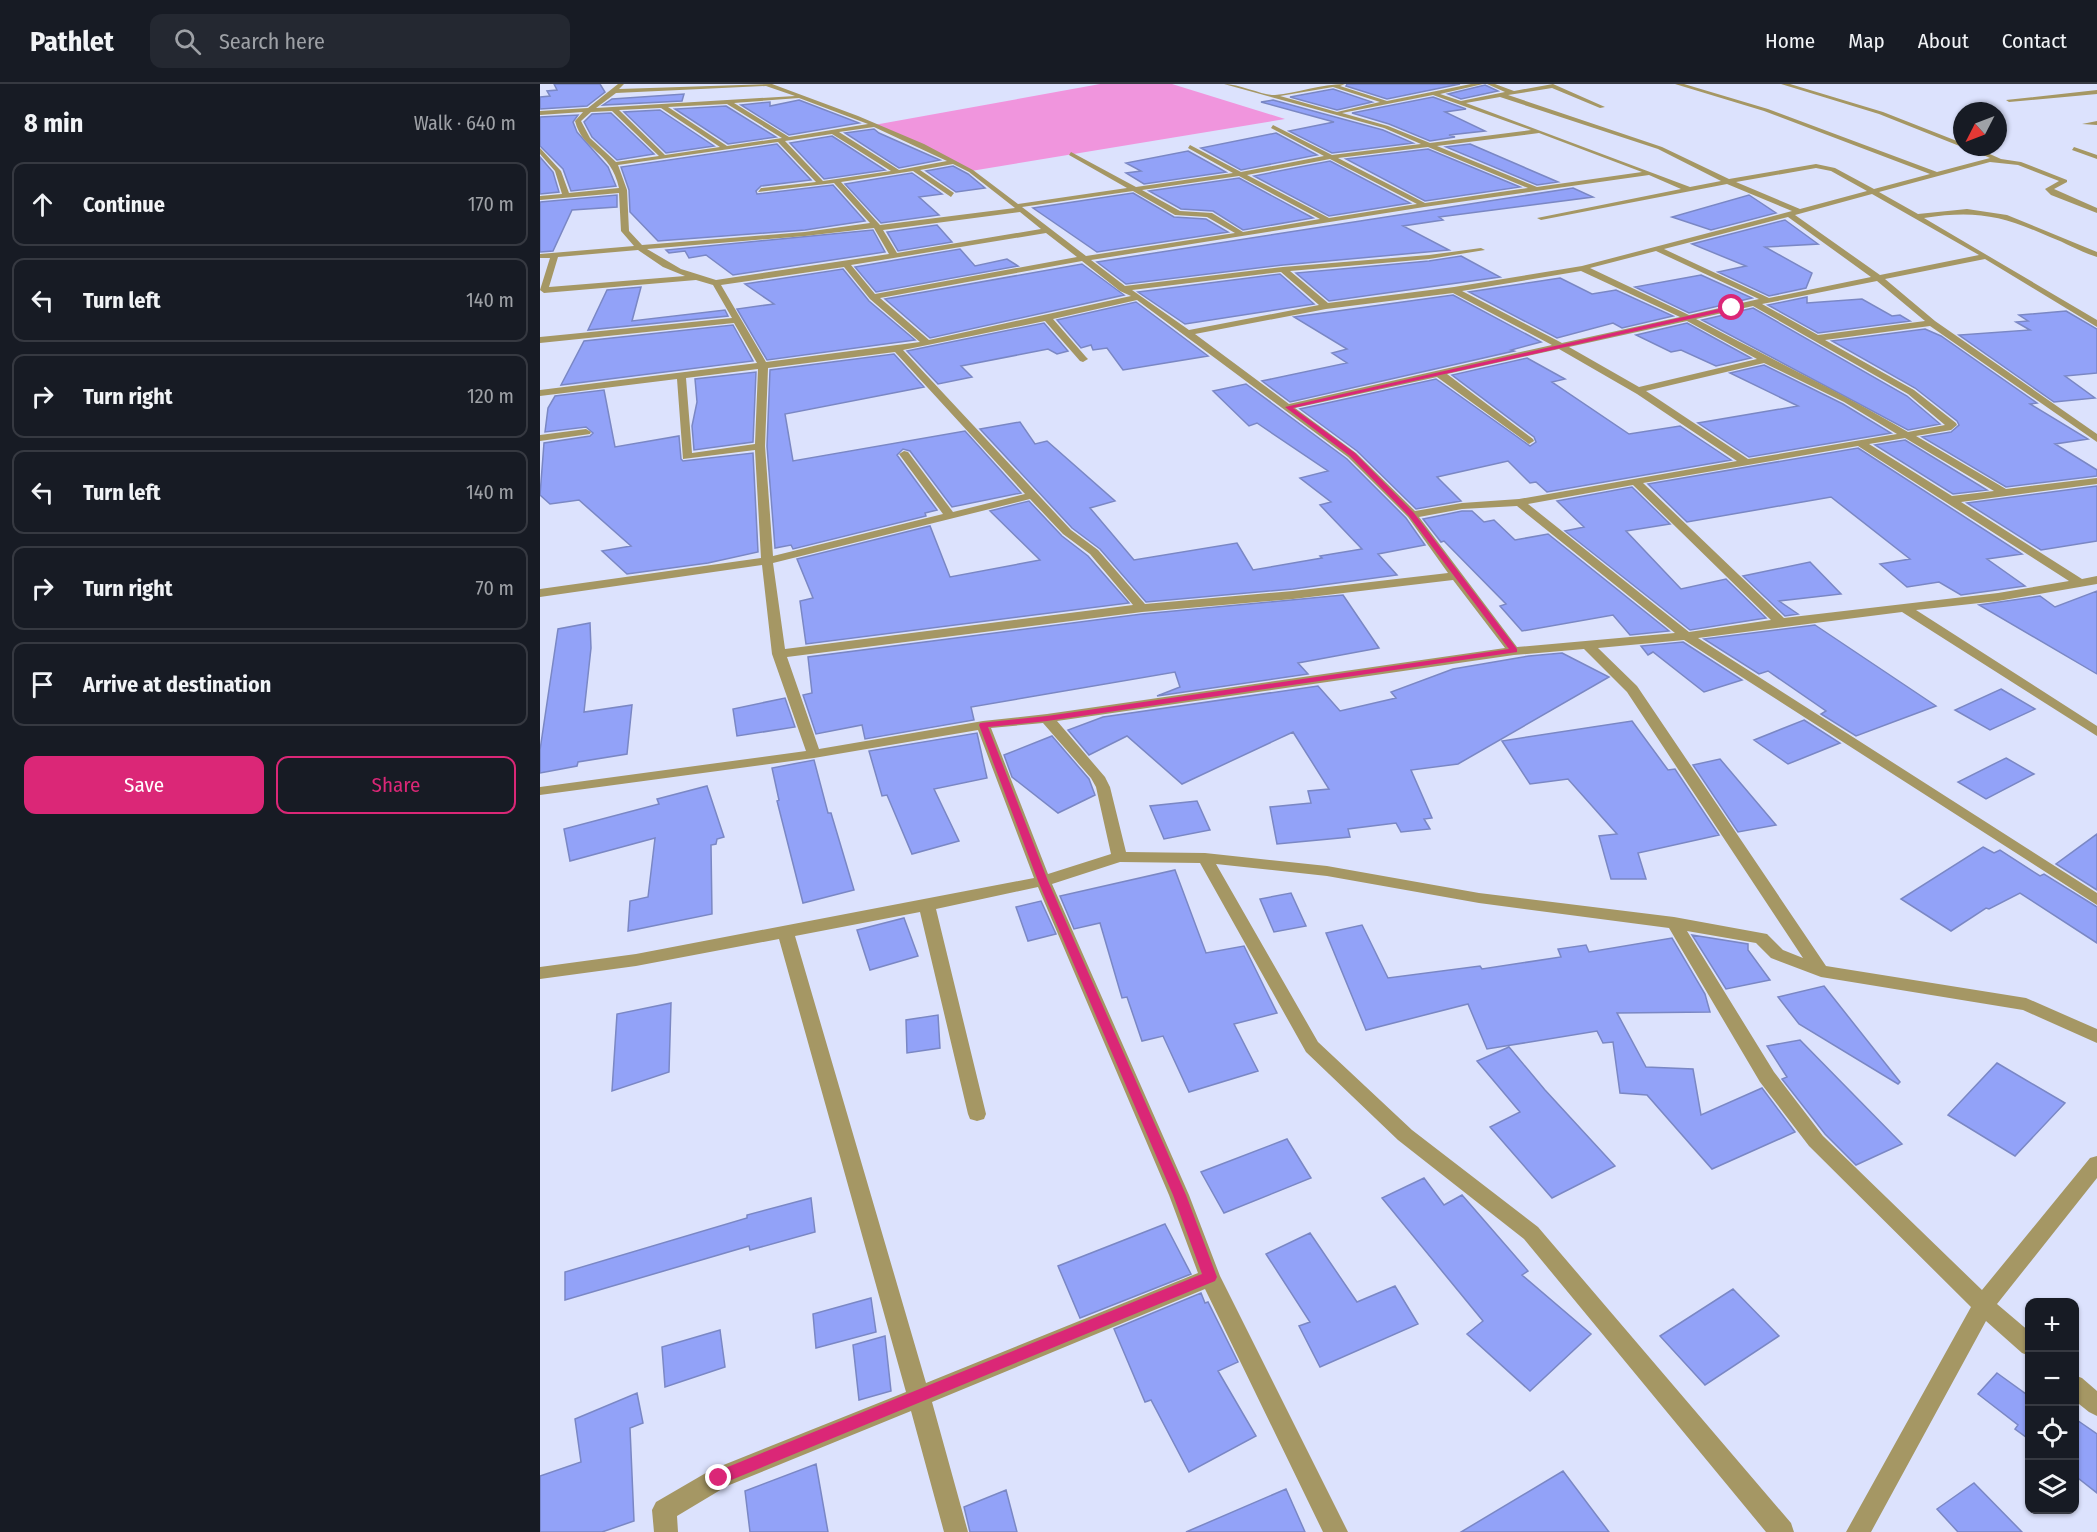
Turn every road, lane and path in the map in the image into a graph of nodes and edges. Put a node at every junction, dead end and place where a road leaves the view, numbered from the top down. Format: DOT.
graph roads {
  1 [pos="768,84"];
  2 [pos="1227,84"];
  3 [pos="1342,84"];
  4 [pos="1480,84"];
  5 [pos="1490,84"];
  6 [pos="1678,84"];
  7 [pos="1784,84"];
  8 [pos="1332,85"];
  9 [pos="1551,85"];
  10 [pos="618,87"];
  11 [pos="2097,92"];
  12 [pos="1431,93"];
  13 [pos="1513,93"];
  14 [pos="1501,95"];
  15 [pos="1272,96"];
  16 [pos="802,97"];
  17 [pos="2009,100"];
  18 [pos="1385,102"];
  19 [pos="1460,102"];
  20 [pos="729,103"];
  21 [pos="663,107"];
  22 [pos="1602,107"];
  23 [pos="614,109"];
  24 [pos="587,110"];
  25 [pos="540,113"];
  26 [pos="1337,113"];
  27 [pos="1556,113"];
  28 [pos="1533,117"];
  29 [pos="1522,118"];
  30 [pos="1511,120"];
  31 [pos="2097,123"];
  32 [pos="2085,124"];
  33 [pos="874,125"];
  34 [pos="1273,126"];
  35 [pos="1540,130"];
  36 [pos="834,132"];
  37 [pos="789,139"];
  38 [pos="780,140"];
  39 [pos="1953,141"];
  40 [pos="1432,145"];
  41 [pos="1190,147"];
  42 [pos="728,149"];
  43 [pos="2074,149"];
  44 [pos="540,150"];
  45 [pos="1071,154"];
  46 [pos="1991,156"];
  47 [pos="1331,157"];
  48 [pos="2097,157"];
  49 [pos="665,158"];
  50 [pos="2001,160"];
  51 [pos="954,162"];
  52 [pos="614,164"];
  53 [pos="916,170"];
  54 [pos="898,172"];
  55 [pos="1650,173"];
  56 [pos="1239,174"];
  57 [pos="1936,174"];
  58 [pos="836,181"];
  59 [pos="1730,182"];
  60 [pos="821,183"];
  61 [pos="624,189"];
  62 [pos="1537,189"];
  63 [pos="761,190"];
  64 [pos="1135,190"];
  65 [pos="1692,190"];
  66 [pos="1872,192"];
  67 [pos="951,195"];
  68 [pos="566,196"];
  69 [pos="540,198"];
  70 [pos="1424,205"];
  71 [pos="1018,208"];
  72 [pos="1799,211"];
  73 [pos="2097,211"];
  74 [pos="1789,214"];
  75 [pos="1914,217"];
  76 [pos="1541,218"];
  77 [pos="1327,220"];
  78 [pos="877,227"];
  79 [pos="1044,231"];
  80 [pos="1242,234"];
  81 [pos="639,248"];
  82 [pos="1656,248"];
  83 [pos="1481,250"];
  84 [pos="555,255"];
  85 [pos="2097,255"];
  86 [pos="540,256"];
  87 [pos="1986,256"];
  88 [pos="895,257"];
  89 [pos="1082,259"];
  90 [pos="846,264"];
  91 [pos="1283,268"];
  92 [pos="1582,268"];
  93 [pos="696,278"];
  94 [pos="1880,279"];
  95 [pos="716,283"];
  96 [pos="1123,290"];
  97 [pos="1454,290"];
  98 [pos="542,291"];
  99 [pos="873,297"];
  100 [pos="1139,297"];
  101 [pos="1767,300"];
  102 [pos="1754,303"];
  103 [pos="1326,306"];
  104 [pos="1687,317"];
  105 [pos="1047,318"];
  106 [pos="735,320"];
  107 [pos="1932,323"];
  108 [pos="2097,324"];
  109 [pos="1186,333"];
  110 [pos="1818,338"];
  111 [pos="540,340"];
  112 [pos="927,343"];
  113 [pos="1563,345"];
  114 [pos="897,349"];
  115 [pos="1083,359"];
  116 [pos="1765,360"];
  117 [pos="763,365"];
  118 [pos="1440,374"];
  119 [pos="681,375"];
  120 [pos="1640,390"];
  121 [pos="540,393"];
  122 [pos="1288,407"];
  123 [pos="586,432"];
  124 [pos="1904,435"];
  125 [pos="540,438"];
  126 [pos="2097,439"];
  127 [pos="1529,441"];
  128 [pos="1860,443"];
  129 [pos="760,446"];
  130 [pos="904,454"];
  131 [pos="1748,463"];
  132 [pos="1635,481"];
  133 [pos="2097,481"];
  134 [pos="2002,491"];
  135 [pos="1033,495"];
  136 [pos="1950,500"];
  137 [pos="1519,502"];
  138 [pos="949,514"];
  139 [pos="1412,515"];
  140 [pos="768,561"];
  141 [pos="1456,576"];
  142 [pos="2097,580"];
  143 [pos="2079,582"];
  144 [pos="540,593"];
  145 [pos="1142,608"];
  146 [pos="1906,609"];
  147 [pos="1781,622"];
  148 [pos="1686,636"];
  149 [pos="1587,644"];
  150 [pos="1514,651"];
  151 [pos="779,654"];
  152 [pos="1047,718"];
  153 [pos="983,725"];
  154 [pos="2097,732"];
  155 [pos="814,754"];
  156 [pos="540,790"];
  157 [pos="1119,857"];
  158 [pos="1205,858"];
  159 [pos="1043,881"];
  160 [pos="2097,900"];
  161 [pos="927,905"];
  162 [pos="1674,923"];
  163 [pos="786,933"];
  164 [pos="1821,971"];
  165 [pos="540,973"];
  166 [pos="2097,1036"];
  167 [pos="977,1114"];
  168 [pos="2097,1164"];
  169 [pos="1210,1277"];
  170 [pos="1983,1305"];
  171 [pos="2025,1342"];
  172 [pos="2079,1389"];
  173 [pos="919,1397"];
  174 [pos="2097,1405"];
  175 [pos="666,1532"];
  176 [pos="956,1532"];
  177 [pos="1336,1532"];
  178 [pos="1782,1532"];
  179 [pos="1858,1532"];
  1 -- 10 [label="street"];
  1 -- 16 [label="street"];
  2 -- 15 [label="street"];
  3 -- 8 [label="street"];
  4 -- 12 [label="street"];
  5 -- 13 [label="street"];
  6 -- 57 [label="street"];
  7 -- 39 [label="street"];
  8 -- 15 [label="street"];
  8 -- 18 [label="street"];
  9 -- 13 [label="street"];
  9 -- 22 [label="street"];
  10 -- 24 [label="street"];
  11 -- 17 [label="street"];
  12 -- 18 [label="street"];
  12 -- 19 [label="street"];
  13 -- 14 [label="street"];
  14 -- 19 [label="street"];
  14 -- 27 [label="street"];
  15 -- 26 [label="street"];
  16 -- 20 [label="street"];
  16 -- 33 [label="street"];
  18 -- 26 [label="street"];
  19 -- 30 [label="street"];
  20 -- 21 [label="street"];
  20 -- 37 [label="street"];
  21 -- 23 [label="street"];
  21 -- 42 [label="street"];
  23 -- 24 [label="street"];
  23 -- 49 [label="street"];
  24 -- 25 [label="street"];
  24 -- 52 [label="street"];
  26 -- 40 [label="street"];
  27 -- 28 [label="street"];
  27 -- 59 [label="street"];
  29 -- 30 [label="street"];
  30 -- 35 [label="street"];
  31 -- 32 [label="street"];
  33 -- 36 [label="street"];
  33 -- 51 [label="street"];
  34 -- 47 [label="street"];
  35 -- 40 [label="street"];
  35 -- 55 [label="street"];
  36 -- 37 [label="street"];
  36 -- 54 [label="street"];
  37 -- 38 [label="street"];
  38 -- 42 [label="street"];
  38 -- 60 [label="street"];
  40 -- 47 [label="street"];
  40 -- 62 [label="street"];
  41 -- 56 [label="street"];
  42 -- 49 [label="street"];
  43 -- 48 [label="street"];
  44 -- 68 [label="street"];
  45 -- 64 [label="street"];
  46 -- 50 [label="street"];
  47 -- 56 [label="street"];
  47 -- 70 [label="street"];
  49 -- 52 [label="street"];
  50 -- 57 [label="street"];
  50 -- 73 [label="street"];
  51 -- 53 [label="street"];
  51 -- 71 [label="street"];
  52 -- 61 [label="street"];
  53 -- 54 [label="street"];
  53 -- 67 [label="street"];
  54 -- 58 [label="street"];
  55 -- 62 [label="street"];
  55 -- 65 [label="street"];
  56 -- 64 [label="street"];
  56 -- 77 [label="street"];
  57 -- 66 [label="street"];
  58 -- 60 [label="street"];
  58 -- 78 [label="street"];
  59 -- 65 [label="street"];
  59 -- 66 [label="street"];
  59 -- 72 [label="street"];
  60 -- 63 [label="street"];
  61 -- 68 [label="street"];
  61 -- 81 [label="street"];
  62 -- 70 [label="street"];
  64 -- 71 [label="street"];
  64 -- 80 [label="street"];
  65 -- 76 [label="street"];
  66 -- 72 [label="street"];
  66 -- 75 [label="street"];
  68 -- 69 [label="street"];
  70 -- 77 [label="street"];
  71 -- 78 [label="street"];
  71 -- 79 [label="street"];
  72 -- 74 [label="street"];
  74 -- 82 [label="street"];
  74 -- 94 [label="street"];
  75 -- 85 [label="street"];
  75 -- 87 [label="street"];
  77 -- 80 [label="street"];
  78 -- 81 [label="street"];
  78 -- 88 [label="street"];
  79 -- 88 [label="street"];
  79 -- 89 [label="street"];
  80 -- 89 [label="street"];
  81 -- 84 [label="street"];
  81 -- 93 [label="street"];
  82 -- 92 [label="street"];
  82 -- 101 [label="street"];
  83 -- 91 [label="street"];
  84 -- 86 [label="street"];
  84 -- 98 [label="street"];
  87 -- 94 [label="street"];
  87 -- 108 [label="street"];
  88 -- 90 [label="street"];
  89 -- 96 [label="street"];
  89 -- 99 [label="street"];
  90 -- 95 [label="street"];
  90 -- 99 [label="street"];
  91 -- 96 [label="street"];
  91 -- 103 [label="street"];
  92 -- 97 [label="street"];
  92 -- 104 [label="street"];
  93 -- 95 [label="street"];
  93 -- 98 [label="street"];
  94 -- 101 [label="street"];
  94 -- 107 [label="street"];
  95 -- 106 [label="street"];
  96 -- 100 [label="street"];
  97 -- 103 [label="street"];
  97 -- 113 [label="street"];
  99 -- 112 [label="street"];
  100 -- 105 [label="street"];
  100 -- 109 [label="street"];
  101 -- 102 [label="street"];
  102 -- 104 [label="street"];
  102 -- 110 [label="street"];
  103 -- 109 [label="street"];
  104 -- 113 [label="street"];
  104 -- 116 [label="street"];
  105 -- 112 [label="street"];
  105 -- 115 [label="street"];
  106 -- 111 [label="street"];
  106 -- 117 [label="street"];
  107 -- 110 [label="street"];
  107 -- 126 [label="street"];
  109 -- 122 [label="street"];
  110 -- 124 [label="street"];
  112 -- 114 [label="street"];
  113 -- 118 [label="street"];
  113 -- 120 [label="street"];
  114 -- 117 [label="street"];
  114 -- 135 [label="street"];
  116 -- 120 [label="street"];
  116 -- 124 [label="street"];
  117 -- 119 [label="street"];
  117 -- 129 [label="street"];
  118 -- 122 [label="street"];
  118 -- 127 [label="street"];
  119 -- 121 [label="street"];
  119 -- 129 [label="street"];
  120 -- 131 [label="street"];
  122 -- 139 [label="street"];
  123 -- 125 [label="street"];
  124 -- 128 [label="street"];
  124 -- 134 [label="street"];
  128 -- 131 [label="street"];
  128 -- 136 [label="street"];
  129 -- 140 [label="street"];
  130 -- 138 [label="street"];
  131 -- 132 [label="street"];
  132 -- 137 [label="street"];
  132 -- 147 [label="street"];
  133 -- 134 [label="street"];
  134 -- 136 [label="street"];
  135 -- 138 [label="street"];
  135 -- 145 [label="street"];
  136 -- 143 [label="street"];
  137 -- 139 [label="street"];
  137 -- 148 [label="street"];
  138 -- 140 [label="street"];
  139 -- 141 [label="street"];
  140 -- 144 [label="street"];
  140 -- 151 [label="street"];
  141 -- 145 [label="street"];
  141 -- 150 [label="street"];
  142 -- 143 [label="street"];
  143 -- 146 [label="street"];
  145 -- 151 [label="street"];
  146 -- 147 [label="street"];
  146 -- 154 [label="street"];
  147 -- 148 [label="street"];
  148 -- 149 [label="street"];
  148 -- 160 [label="street"];
  149 -- 150 [label="street"];
  149 -- 164 [label="street"];
  150 -- 152 [label="street"];
  151 -- 155 [label="street"];
  152 -- 153 [label="street"];
  152 -- 157 [label="street"];
  153 -- 155 [label="street"];
  153 -- 159 [label="street"];
  155 -- 156 [label="street"];
  157 -- 158 [label="street"];
  157 -- 159 [label="street"];
  158 -- 162 [label="street"];
  158 -- 178 [label="street"];
  159 -- 161 [label="street"];
  159 -- 169 [label="street"];
  161 -- 163 [label="street"];
  161 -- 167 [label="street"];
  162 -- 164 [label="street"];
  162 -- 170 [label="street"];
  163 -- 165 [label="street"];
  163 -- 173 [label="street"];
  164 -- 166 [label="street"];
  168 -- 170 [label="street"];
  169 -- 173 [label="street"];
  169 -- 177 [label="street"];
  170 -- 171 [label="street"];
  170 -- 179 [label="street"];
  172 -- 174 [label="street"];
  173 -- 175 [label="street"];
  173 -- 176 [label="street"];
}
